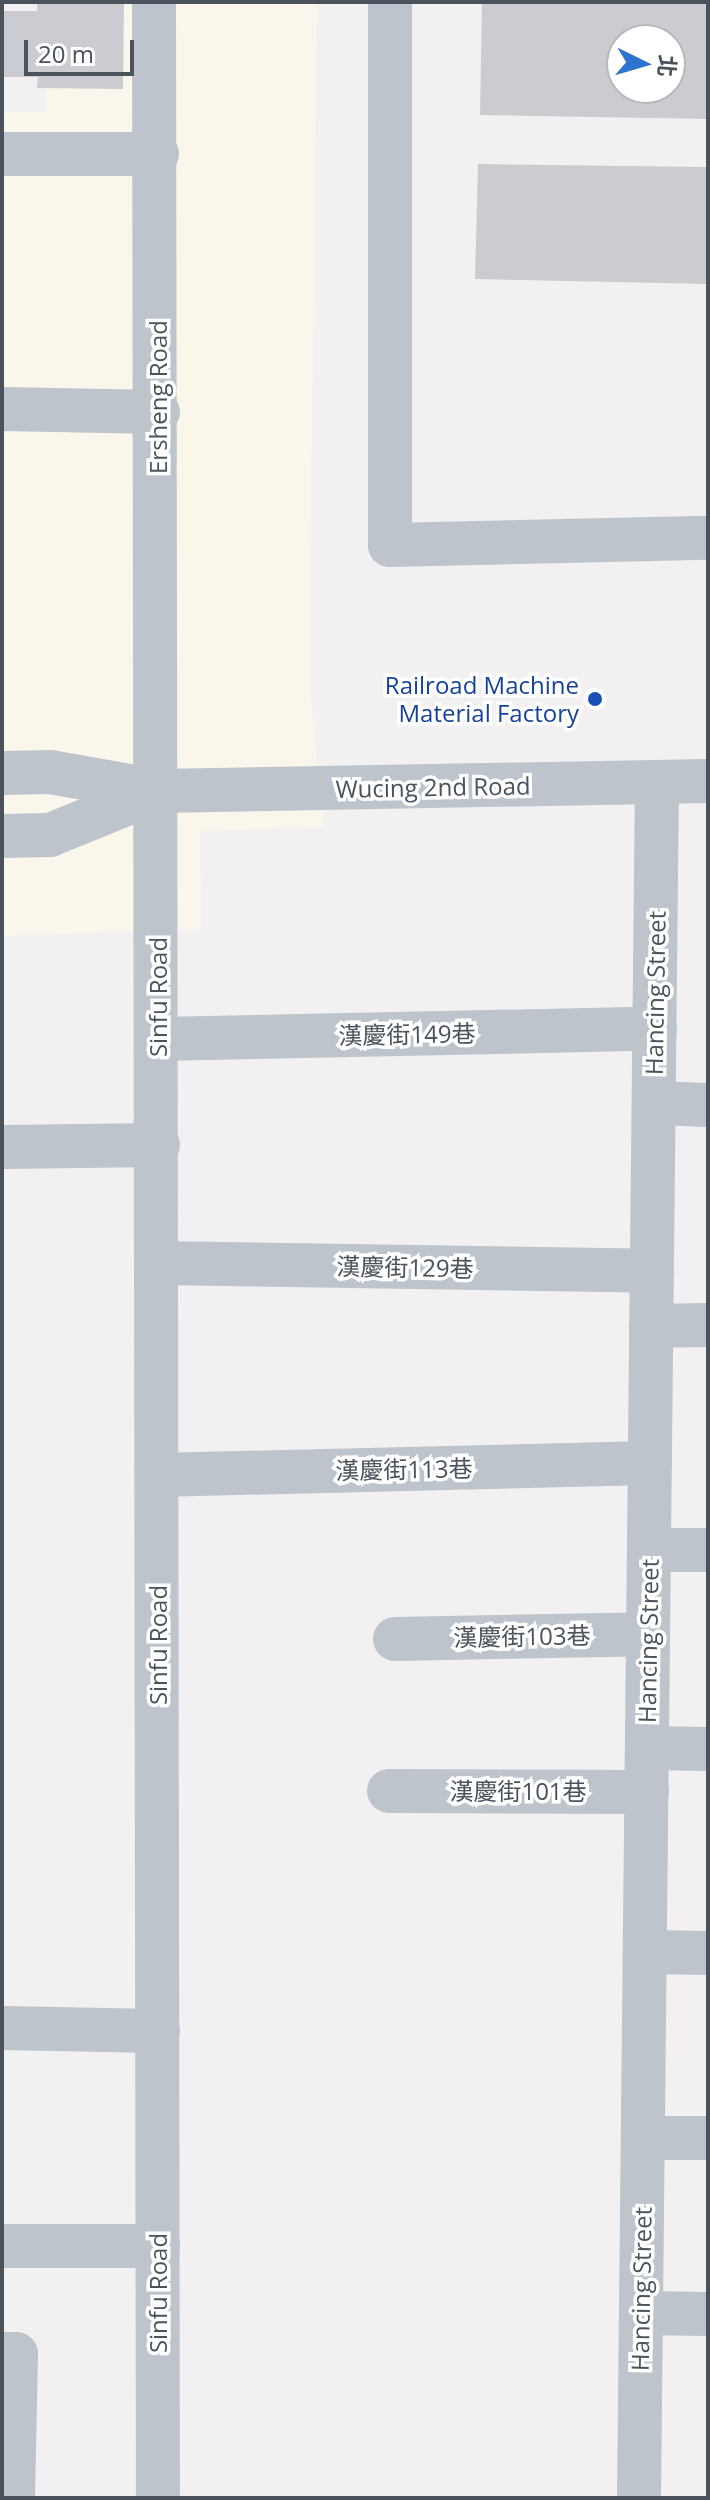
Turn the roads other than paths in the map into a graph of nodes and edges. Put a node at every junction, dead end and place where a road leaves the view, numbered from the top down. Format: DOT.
graph roads {
  1 [pos="154,2"];
  2 [pos="390,2"];
  3 [pos="2,154"];
  4 [pos="157,154"];
  5 [pos="2,409"];
  6 [pos="158,412"];
  7 [pos="708,538"];
  8 [pos="2,773"];
  9 [pos="708,781"];
  10 [pos="657,783"];
  11 [pos="158,791"];
  12 [pos="2,836"];
  13 [pos="655,1029"];
  14 [pos="158,1039"];
  15 [pos="654,1103"];
  16 [pos="708,1105"];
  17 [pos="158,1145"];
  18 [pos="2,1147"];
  19 [pos="158,1263"];
  20 [pos="652,1271"];
  21 [pos="708,1325"];
  22 [pos="651,1326"];
  23 [pos="650,1463"];
  24 [pos="158,1475"];
  25 [pos="649,1550"];
  26 [pos="708,1550"];
  27 [pos="648,1634"];
  28 [pos="395,1639"];
  29 [pos="647,1748"];
  30 [pos="708,1749"];
  31 [pos="389,1791"];
  32 [pos="647,1792"];
  33 [pos="645,1952"];
  34 [pos="708,1953"];
  35 [pos="2,2028"];
  36 [pos="158,2031"];
  37 [pos="643,2138"];
  38 [pos="708,2138"];
  39 [pos="2,2246"];
  40 [pos="158,2246"];
  41 [pos="641,2313"];
  42 [pos="708,2314"];
  43 [pos="2,2354"];
  44 [pos="13,2498"];
  45 [pos="158,2498"];
  46 [pos="639,2498"];
  1 -- 4 [label="street, Ersheng Road"];
  2 -- 7 [label="street"];
  3 -- 4 [label="street"];
  4 -- 6 [label="street, Ersheng Road"];
  5 -- 6 [label="street"];
  6 -- 11 [label="street, Ersheng Road"];
  8 -- 11 [label="street, Wucing 2nd Road"];
  9 -- 10 [label="street, Wucing 2nd Road"];
  10 -- 11 [label="street, Wucing 2nd Road"];
  10 -- 13 [label="street, Hancing Street"];
  11 -- 12 [label="street, Wucing 2nd Road"];
  11 -- 14 [label="street, Sinfu Road"];
  13 -- 14 [label="street, 漢慶街149巷"];
  13 -- 15 [label="street, Hancing Street"];
  14 -- 17 [label="street, Sinfu Road"];
  15 -- 16 [label="street"];
  15 -- 20 [label="street, Hancing Street"];
  17 -- 18 [label="street"];
  17 -- 19 [label="street, Sinfu Road"];
  19 -- 20 [label="street, 漢慶街129巷"];
  19 -- 24 [label="street, Sinfu Road"];
  20 -- 22 [label="street, Hancing Street"];
  21 -- 22 [label="street"];
  22 -- 23 [label="street, Hancing Street"];
  23 -- 24 [label="street, 漢慶街113巷"];
  23 -- 25 [label="street, Hancing Street"];
  24 -- 36 [label="street, Sinfu Road"];
  25 -- 26 [label="street"];
  25 -- 27 [label="street, Hancing Street"];
  27 -- 28 [label="street, 漢慶街103巷"];
  27 -- 29 [label="street, Hancing Street"];
  29 -- 30 [label="street"];
  29 -- 32 [label="street, Hancing Street"];
  31 -- 32 [label="street, 漢慶街101巷"];
  32 -- 33 [label="street, Hancing Street"];
  33 -- 34 [label="street"];
  33 -- 37 [label="street, Hancing Street"];
  35 -- 36 [label="street"];
  36 -- 40 [label="street, Sinfu Road"];
  37 -- 38 [label="street"];
  37 -- 41 [label="street, Hancing Street"];
  39 -- 40 [label="street"];
  40 -- 45 [label="street, Sinfu Road"];
  41 -- 42 [label="street"];
  41 -- 46 [label="street, Hancing Street"];
  43 -- 44 [label="street"];
}
